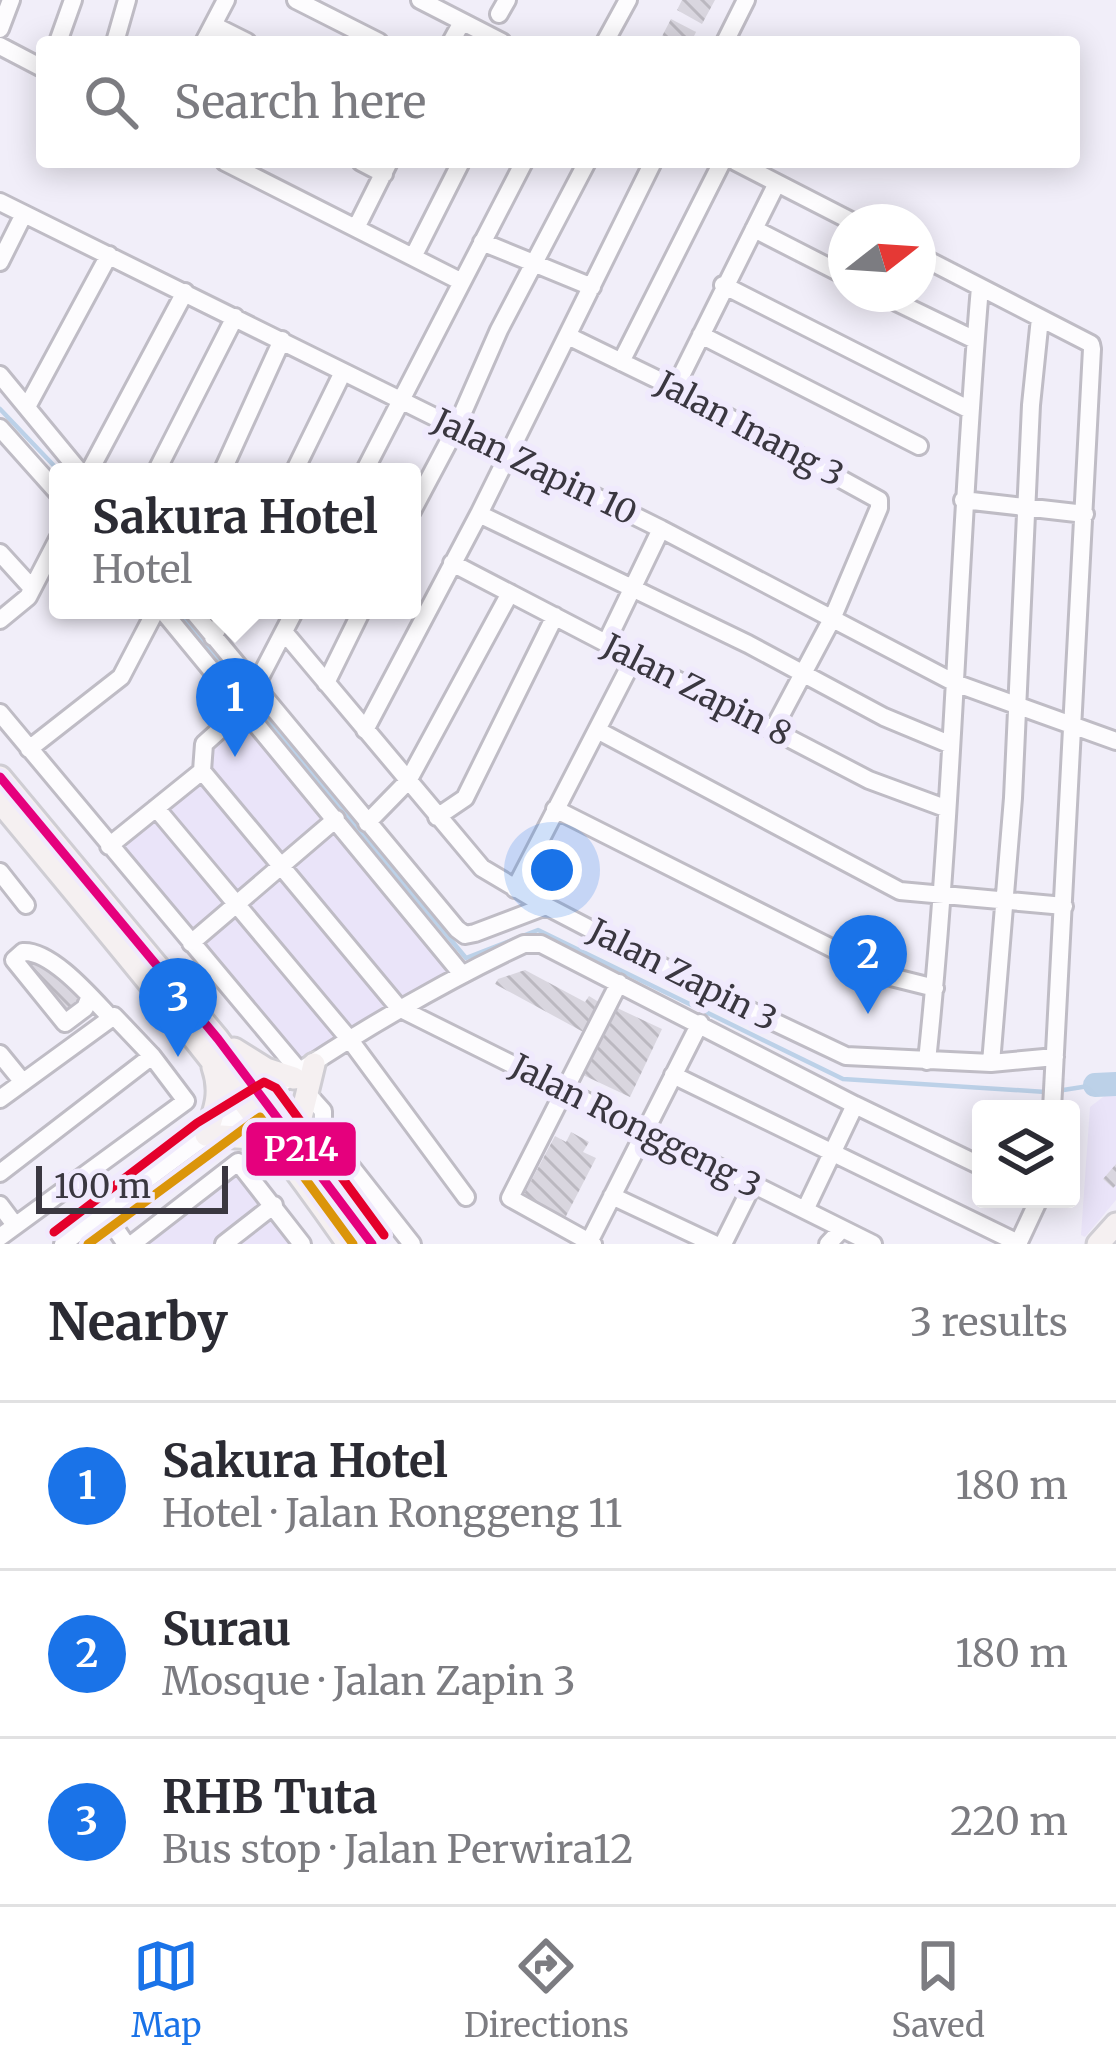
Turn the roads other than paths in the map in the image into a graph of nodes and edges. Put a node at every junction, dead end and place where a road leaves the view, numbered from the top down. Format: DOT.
graph roads {
  1 [pos="11,0"];
  2 [pos="73,0"];
  3 [pos="128,0"];
  4 [pos="226,0"];
  5 [pos="296,0"];
  6 [pos="420,0"];
  7 [pos="628,0"];
  8 [pos="746,0"];
  9 [pos="462,22"];
  10 [pos="0,29"];
  11 [pos="208,34"];
  12 [pos="60,36"];
  13 [pos="118,36"];
  14 [pos="367,36"];
  15 [pos="454,36"];
  16 [pos="490,36"];
  17 [pos="607,36"];
  18 [pos="728,36"];
  19 [pos="0,46"];
  20 [pos="36,65"];
  21 [pos="237,168"];
  22 [pos="387,168"];
  23 [pos="458,168"];
  24 [pos="521,168"];
  25 [pos="584,168"];
  26 [pos="650,168"];
  27 [pos="719,168"];
  28 [pos="748,168"];
  29 [pos="777,183"];
  30 [pos="0,202"];
  31 [pos="828,209"];
  32 [pos="24,214"];
  33 [pos="356,228"];
  34 [pos="754,229"];
  35 [pos="482,242"];
  36 [pos="109,255"];
  37 [pos="413,257"];
  38 [pos="0,262"];
  39 [pos="536,263"];
  40 [pos="936,264"];
  41 [pos="828,267"];
  42 [pos="462,282"];
  43 [pos="723,285"];
  44 [pos="592,287"];
  45 [pos="980,287"];
  46 [pos="185,292"];
  47 [pos="917,312"];
  48 [pos="235,316"];
  49 [pos="1040,318"];
  50 [pos="568,335"];
  51 [pos="701,335"];
  52 [pos="282,340"];
  53 [pos="975,340"];
  54 [pos="621,362"];
  55 [pos="343,372"];
  56 [pos="0,375"];
  57 [pos="675,388"];
  58 [pos="401,400"];
  59 [pos="28,406"];
  60 [pos="968,409"];
  61 [pos="0,428"];
  62 [pos="456,428"];
  63 [pos="919,446"];
  64 [pos="507,454"];
  65 [pos="76,463"];
  66 [pos="89,463"];
  67 [pos="161,463"];
  68 [pos="230,463"];
  69 [pos="298,463"];
  70 [pos="369,463"];
  71 [pos="49,483"];
  72 [pos="421,494"];
  73 [pos="963,500"];
  74 [pos="1028,507"];
  75 [pos="478,514"];
  76 [pos="1085,514"];
  77 [pos="661,530"];
  78 [pos="0,553"];
  79 [pos="49,556"];
  80 [pos="452,563"];
  81 [pos="32,588"];
  82 [pos="632,589"];
  83 [pos="510,593"];
  84 [pos="555,616"];
  85 [pos="154,619"];
  86 [pos="167,619"];
  87 [pos="199,619"];
  88 [pos="223,619"];
  89 [pos="290,619"];
  90 [pos="358,619"];
  91 [pos="832,619"];
  92 [pos="0,620"];
  93 [pos="284,632"];
  94 [pos="213,637"];
  95 [pos="606,643"];
  96 [pos="634,658"];
  97 [pos="803,674"];
  98 [pos="955,682"];
  99 [pos="326,683"];
  100 [pos="255,687"];
  101 [pos="244,708"];
  102 [pos="1018,708"];
  103 [pos="0,713"];
  104 [pos="1071,726"];
  105 [pos="365,730"];
  106 [pos="597,730"];
  107 [pos="773,730"];
  108 [pos="1116,741"];
  109 [pos="949,744"];
  110 [pos="28,749"];
  111 [pos="202,771"];
  112 [pos="0,777"];
  113 [pos="408,782"];
  114 [pos="0,802"];
  115 [pos="155,808"];
  116 [pos="556,808"];
  117 [pos="945,808"];
  118 [pos="437,817"];
  119 [pos="336,819"];
  120 [pos="368,823"];
  121 [pos="109,846"];
  122 [pos="283,865"];
  123 [pos="0,872"];
  124 [pos="515,889"];
  125 [pos="940,897"];
  126 [pos="1003,898"];
  127 [pos="26,904"];
  128 [pos="237,905"];
  129 [pos="546,906"];
  130 [pos="1064,906"];
  131 [pos="190,943"];
  132 [pos="0,964"];
  133 [pos="461,973"];
  134 [pos="620,983"];
  135 [pos="935,988"];
  136 [pos="90,996"];
  137 [pos="400,1008"];
  138 [pos="110,1017"];
  139 [pos="700,1023"];
  140 [pos="350,1040"];
  141 [pos="70,1047"];
  142 [pos="213,1047"];
  143 [pos="0,1054"];
  144 [pos="152,1056"];
  145 [pos="927,1060"];
  146 [pos="1054,1061"];
  147 [pos="991,1063"];
  148 [pos="674,1075"];
  149 [pos="304,1076"];
  150 [pos="22,1081"];
  151 [pos="562,1089"];
  152 [pos="0,1099"];
  153 [pos="1052,1100"];
  154 [pos="256,1102"];
  155 [pos="855,1106"];
  156 [pos="645,1130"];
  157 [pos="206,1136"];
  158 [pos="833,1153"];
  159 [pos="972,1162"];
  160 [pos="296,1169"];
  161 [pos="0,1173"];
  162 [pos="325,1178"];
  163 [pos="753,1184"];
  164 [pos="613,1196"];
  165 [pos="466,1197"];
  166 [pos="0,1204"];
  167 [pos="274,1205"];
  168 [pos="1036,1208"];
  169 [pos="805,1210"];
  170 [pos="104,1213"];
  171 [pos="397,1224"];
  172 [pos="1116,1224"];
  173 [pos="15,1225"];
  174 [pos="842,1228"];
  175 [pos="0,1237"];
  176 [pos="363,1243"];
  177 [pos="591,1243"];
  178 [pos="63,1244"];
  179 [pos="129,1244"];
  180 [pos="224,1244"];
  181 [pos="302,1244"];
  182 [pos="412,1244"];
  183 [pos="714,1244"];
  184 [pos="723,1244"];
  185 [pos="828,1244"];
  186 [pos="873,1244"];
  187 [pos="1018,1244"];
  188 [pos="1098,1244"];
  1 -- 10 [label="street"];
  2 -- 12 [label="street"];
  3 -- 13 [label="street"];
  4 -- 11 [label="street"];
  5 -- 14 [label="street"];
  6 -- 9 [label="street"];
  7 -- 17 [label="street"];
  8 -- 18 [label="street"];
  9 -- 15 [label="street"];
  9 -- 16 [label="street"];
  19 -- 20 [label="street"];
  21 -- 33 [label="street"];
  22 -- 33 [label="street"];
  23 -- 37 [label="street"];
  24 -- 35 [label="street"];
  25 -- 39 [label="street"];
  26 -- 44 [label="street"];
  27 -- 54 [label="street"];
  28 -- 29 [label="street"];
  29 -- 31 [label="street"];
  29 -- 34 [label="street"];
  30 -- 32 [label="street, Jalan Zapin 10"];
  32 -- 36 [label="street, Jalan Zapin 10"];
  32 -- 38 [label="street"];
  33 -- 37 [label="street"];
  34 -- 41 [label="street"];
  34 -- 43 [label="street"];
  35 -- 39 [label="street"];
  35 -- 42 [label="street"];
  36 -- 46 [label="street, Jalan Zapin 10"];
  36 -- 59 [label="street"];
  37 -- 42 [label="street"];
  39 -- 44 [label="street"];
  39 -- 62 [label="street"];
  40 -- 45 [label="street"];
  42 -- 58 [label="street"];
  43 -- 51 [label="street"];
  43 -- 60 [label="street"];
  44 -- 50 [label="street"];
  45 -- 49 [label="street"];
  45 -- 53 [label="street"];
  46 -- 48 [label="street, Jalan Zapin 10"];
  46 -- 66 [label="street"];
  47 -- 53 [label="street"];
  48 -- 52 [label="street, Jalan Zapin 10"];
  48 -- 67 [label="street"];
  49 -- 74 [label="street"];
  49 -- 76 [label="street"];
  50 -- 54 [label="street, Jalan Inang 3"];
  50 -- 64 [label="street"];
  51 -- 57 [label="street"];
  51 -- 63 [label="street"];
  52 -- 55 [label="street, Jalan Zapin 10"];
  52 -- 68 [label="street"];
  53 -- 60 [label="street"];
  54 -- 57 [label="street, Jalan Inang 3"];
  55 -- 58 [label="street, Jalan Zapin 10"];
  55 -- 69 [label="street"];
  56 -- 59 [label="street"];
  57 -- 91 [label="street, Jalan Inang 3"];
  58 -- 62 [label="street, Jalan Zapin 10"];
  58 -- 70 [label="street"];
  59 -- 65 [label="street"];
  60 -- 73 [label="street"];
  61 -- 71 [label="street"];
  62 -- 64 [label="street, Jalan Zapin 10"];
  62 -- 72 [label="street"];
  64 -- 75 [label="street"];
  64 -- 77 [label="street, Jalan Zapin 10"];
  73 -- 74 [label="street"];
  73 -- 98 [label="street"];
  74 -- 76 [label="street"];
  74 -- 102 [label="street"];
  75 -- 80 [label="street"];
  75 -- 82 [label="street"];
  76 -- 104 [label="street"];
  77 -- 82 [label="street"];
  77 -- 91 [label="street, Jalan Zapin 10"];
  78 -- 81 [label="street"];
  79 -- 81 [label="street"];
  80 -- 83 [label="street, Jalan Zapin 8"];
  80 -- 105 [label="street"];
  81 -- 92 [label="street"];
  82 -- 95 [label="street"];
  82 -- 97 [label="street"];
  83 -- 84 [label="street, Jalan Zapin 8"];
  83 -- 113 [label="street"];
  84 -- 95 [label="street, Jalan Zapin 8"];
  84 -- 118 [label="street"];
  85 -- 110 [label="street"];
  86 -- 101 [label="street"];
  87 -- 94 [label="street"];
  88 -- 94 [label="street"];
  89 -- 93 [label="street"];
  90 -- 99 [label="street"];
  91 -- 97 [label="street"];
  91 -- 98 [label="street, Jalan Zapin 10"];
  93 -- 99 [label="street, Jalan Zapin 3"];
  93 -- 100 [label="street"];
  94 -- 100 [label="street"];
  95 -- 96 [label="street, Jalan Zapin 8"];
  96 -- 106 [label="street"];
  96 -- 107 [label="street, Jalan Zapin 8"];
  97 -- 107 [label="street"];
  97 -- 109 [label="street"];
  98 -- 102 [label="street, Jalan Zapin 10"];
  98 -- 109 [label="street"];
  99 -- 105 [label="street, Jalan Zapin 3"];
  100 -- 120 [label="street"];
  101 -- 111 [label="street"];
  101 -- 119 [label="street"];
  102 -- 104 [label="street, Jalan Zapin 10"];
  102 -- 126 [label="street"];
  103 -- 110 [label="street"];
  104 -- 108 [label="street, Jalan Zapin 10"];
  104 -- 130 [label="street"];
  105 -- 113 [label="street, Jalan Zapin 3"];
  106 -- 116 [label="street"];
  106 -- 125 [label="street"];
  107 -- 117 [label="street, Jalan Zapin 8"];
  109 -- 117 [label="street"];
  110 -- 121 [label="street"];
  111 -- 115 [label="street"];
  111 -- 122 [label="street"];
  112 -- 142 [label="main road"];
  113 -- 118 [label="street, Jalan Zapin 3"];
  113 -- 120 [label="street"];
  114 -- 142 [label="main road"];
  115 -- 121 [label="street"];
  115 -- 128 [label="street"];
  116 -- 124 [label="street"];
  116 -- 135 [label="street"];
  117 -- 125 [label="street"];
  118 -- 124 [label="street, Jalan Zapin 3"];
  119 -- 122 [label="street"];
  119 -- 133 [label="street"];
  120 -- 129 [label="street"];
  121 -- 131 [label="street"];
  122 -- 128 [label="street"];
  122 -- 137 [label="street"];
  123 -- 127 [label="street"];
  124 -- 129 [label="street, Jalan Zapin 3"];
  125 -- 126 [label="street"];
  125 -- 135 [label="street"];
  126 -- 130 [label="street"];
  126 -- 147 [label="street"];
  128 -- 131 [label="street"];
  128 -- 140 [label="street"];
  129 -- 145 [label="street, Jalan Zapin 3"];
  130 -- 146 [label="street"];
  131 -- 149 [label="street"];
  132 -- 141 [label="street"];
  133 -- 134 [label="street"];
  133 -- 137 [label="street"];
  134 -- 139 [label="street"];
  134 -- 151 [label="street"];
  135 -- 145 [label="street"];
  136 -- 136 [label="street"];
  136 -- 138 [label="street"];
  137 -- 140 [label="street"];
  137 -- 151 [label="street, Jalan Ronggeng 3"];
  138 -- 141 [label="street"];
  138 -- 144 [label="street"];
  139 -- 148 [label="street"];
  139 -- 155 [label="street"];
  140 -- 149 [label="street"];
  140 -- 165 [label="street"];
  141 -- 150 [label="street"];
  142 -- 149 [label="main road"];
  142 -- 154 [label="main road"];
  142 -- 157 [label="main road"];
  143 -- 150 [label="street"];
  144 -- 161 [label="street"];
  144 -- 173 [label="street"];
  145 -- 147 [label="street, Jalan Zapin 3"];
  146 -- 147 [label="street, Jalan Zapin 3"];
  146 -- 153 [label="street"];
  148 -- 156 [label="street"];
  148 -- 158 [label="street"];
  149 -- 154 [label="street"];
  149 -- 162 [label="main road"];
  149 -- 171 [label="street"];
  150 -- 152 [label="street"];
  151 -- 156 [label="street, Jalan Ronggeng 3"];
  151 -- 177 [label="street"];
  154 -- 157 [label="street"];
  154 -- 160 [label="main road"];
  154 -- 162 [label="main road"];
  155 -- 158 [label="street"];
  155 -- 159 [label="street"];
  156 -- 163 [label="street, Jalan Ronggeng 3"];
  156 -- 164 [label="street"];
  157 -- 160 [label="main road"];
  157 -- 170 [label="street"];
  158 -- 169 [label="street"];
  158 -- 187 [label="street"];
  160 -- 176 [label="main road"];
  162 -- 176 [label="main road"];
  163 -- 169 [label="street, Jalan Ronggeng 3"];
  163 -- 184 [label="street"];
  164 -- 177 [label="street"];
  164 -- 183 [label="street"];
  166 -- 173 [label="street"];
  167 -- 179 [label="street"];
  167 -- 180 [label="street"];
  167 -- 181 [label="street"];
  168 -- 187 [label="street"];
  169 -- 174 [label="street, Jalan Ronggeng 3"];
  170 -- 178 [label="street"];
  170 -- 179 [label="street"];
  171 -- 176 [label="street"];
  171 -- 182 [label="street"];
  172 -- 188 [label="main road"];
  173 -- 175 [label="street"];
  174 -- 185 [label="street"];
  174 -- 186 [label="street, Jalan Ronggeng 3"];
}
